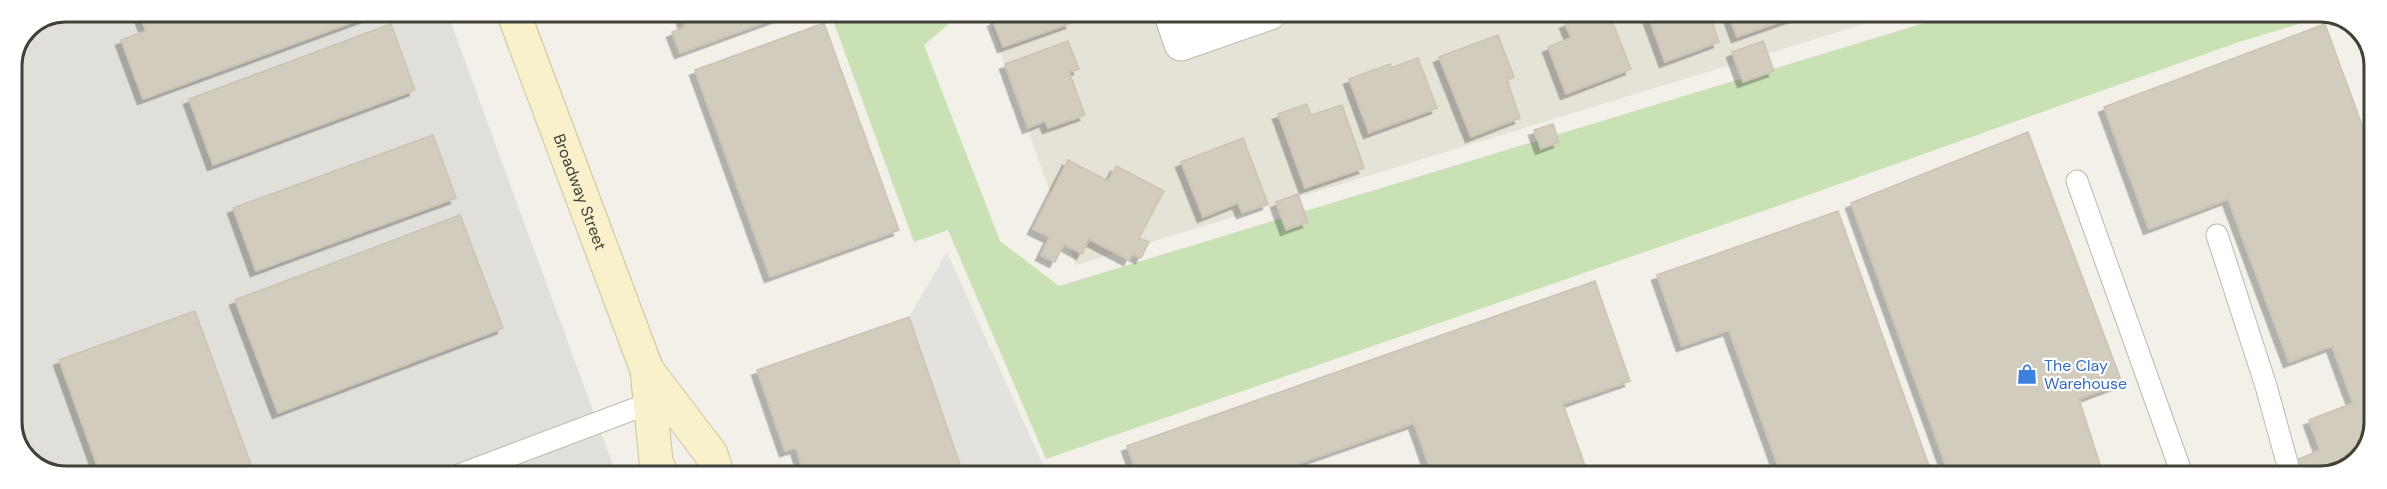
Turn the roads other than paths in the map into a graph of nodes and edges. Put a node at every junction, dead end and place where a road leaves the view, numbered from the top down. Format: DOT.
graph roads {
  1 [pos="517,22"];
  2 [pos="1173,22"];
  3 [pos="1244,22"];
  4 [pos="2077,181"];
  5 [pos="2217,234"];
  6 [pos="647,370"];
  7 [pos="650,403"];
  8 [pos="483,466"];
  9 [pos="658,466"];
  10 [pos="715,466"];
  11 [pos="2179,466"];
  12 [pos="2287,466"];
  1 -- 6 [label="main road, Broadway Street"];
  2 -- 3 [label="street"];
  4 -- 11 [label="lane"];
  5 -- 12 [label="lane"];
  6 -- 7 [label="main road, Broadway Street"];
  6 -- 10 [label="main road, Broadway Street"];
  7 -- 8 [label="lane"];
  7 -- 9 [label="main road, Broadway Street"];
}
